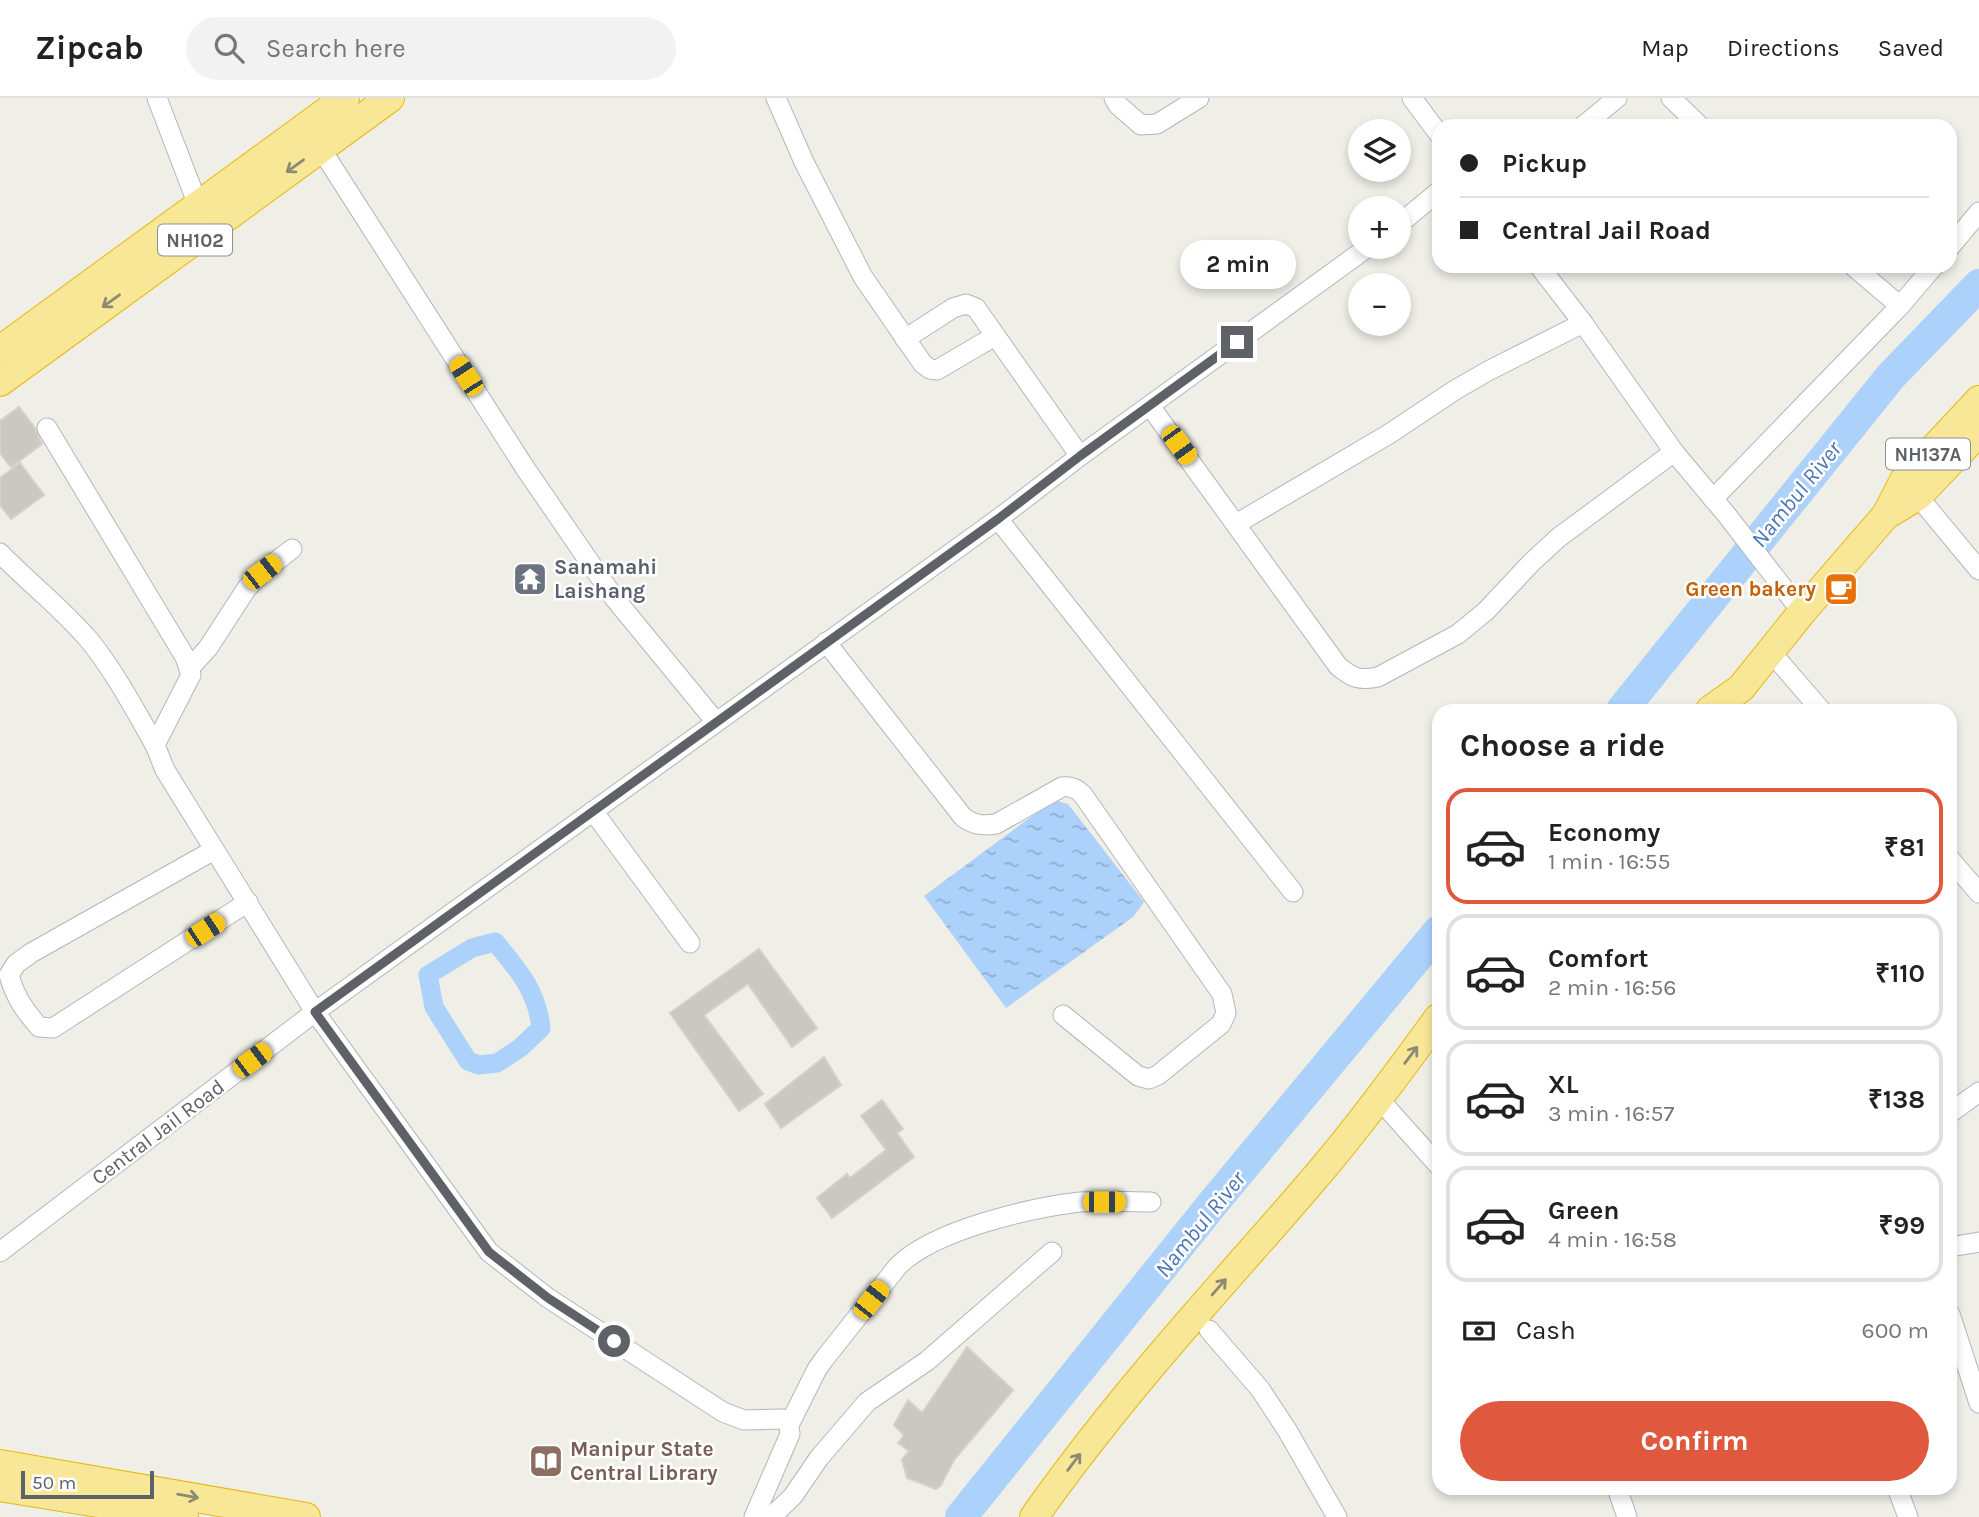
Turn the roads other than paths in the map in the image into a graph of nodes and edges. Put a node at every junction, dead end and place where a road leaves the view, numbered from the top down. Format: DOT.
graph roads {
  1 [pos="157,98"];
  2 [pos="345,98"];
  3 [pos="390,98"];
  4 [pos="776,98"];
  5 [pos="1114,98"];
  6 [pos="1199,98"];
  7 [pos="1412,98"];
  8 [pos="1617,98"];
  9 [pos="1671,98"];
  10 [pos="1592,119"];
  11 [pos="1693,119"];
  12 [pos="1432,125"];
  13 [pos="313,136"];
  14 [pos="1432,197"];
  15 [pos="198,205"];
  16 [pos="1979,212"];
  17 [pos="1411,214"];
  18 [pos="1957,239"];
  19 [pos="1352,259"];
  20 [pos="1544,273"];
  21 [pos="1861,273"];
  22 [pos="1928,273"];
  23 [pos="1900,306"];
  24 [pos="1583,323"];
  25 [pos="995,336"];
  26 [pos="905,339"];
  27 [pos="0,350"];
  28 [pos="0,382"];
  29 [pos="1979,400"];
  30 [pos="1150,406"];
  31 [pos="47,429"];
  32 [pos="1979,432"];
  33 [pos="1674,452"];
  34 [pos="1080,456"];
  35 [pos="1911,488"];
  36 [pos="1719,506"];
  37 [pos="998,519"];
  38 [pos="1236,524"];
  39 [pos="292,549"];
  40 [pos="0,553"];
  41 [pos="1979,570"];
  42 [pos="1802,612"];
  43 [pos="826,642"];
  44 [pos="1770,651"];
  45 [pos="189,669"];
  46 [pos="1718,704"];
  47 [pos="1816,704"];
  48 [pos="716,722"];
  49 [pos="155,746"];
  50 [pos="593,811"];
  51 [pos="214,850"];
  52 [pos="1957,867"];
  53 [pos="1293,892"];
  54 [pos="1979,893"];
  55 [pos="248,902"];
  56 [pos="690,943"];
  57 [pos="315,1012"];
  58 [pos="1063,1015"];
  59 [pos="1432,1026"];
  60 [pos="1979,1091"];
  61 [pos="1379,1099"];
  62 [pos="1957,1108"];
  63 [pos="1432,1158"];
  64 [pos="1151,1202"];
  65 [pos="1979,1242"];
  66 [pos="1957,1246"];
  67 [pos="0,1252"];
  68 [pos="1052,1252"];
  69 [pos="1209,1330"];
  70 [pos="1957,1335"];
  71 [pos="1979,1403"];
  72 [pos="789,1425"];
  73 [pos="0,1464"];
  74 [pos="0,1486"];
  75 [pos="1620,1495"];
  76 [pos="1900,1495"];
  77 [pos="184,1517"];
  78 [pos="302,1517"];
  79 [pos="754,1517"];
  80 [pos="771,1517"];
  81 [pos="1034,1517"];
  82 [pos="1337,1517"];
  83 [pos="1628,1517"];
  84 [pos="1908,1517"];
  1 -- 15 [label="street"];
  2 -- 13 [label="highway, NH102"];
  3 -- 13 [label="highway, NH102"];
  4 -- 26 [label="street"];
  5 -- 6 [label="street"];
  7 -- 12 [label="street"];
  8 -- 10 [label="street"];
  9 -- 11 [label="street"];
  13 -- 15 [label="highway, NH102"];
  13 -- 28 [label="highway, NH102, one-way"];
  13 -- 48 [label="street"];
  14 -- 17 [label="street"];
  15 -- 27 [label="highway, NH102"];
  16 -- 18 [label="street"];
  19 -- 30 [label="street, Central Jail Road"];
  20 -- 24 [label="street"];
  21 -- 23 [label="street"];
  22 -- 23 [label="street"];
  23 -- 36 [label="street"];
  24 -- 33 [label="street"];
  24 -- 38 [label="street"];
  25 -- 26 [label="street"];
  25 -- 26 [label="street"];
  25 -- 34 [label="street"];
  29 -- 35 [label="highway, NH137A"];
  30 -- 34 [label="street, Central Jail Road"];
  30 -- 38 [label="street"];
  31 -- 45 [label="street"];
  32 -- 35 [label="highway, NH137A"];
  33 -- 36 [label="street"];
  33 -- 38 [label="street"];
  34 -- 37 [label="street, Central Jail Road"];
  35 -- 41 [label="street"];
  35 -- 42 [label="highway, NH137A"];
  36 -- 42 [label="street"];
  37 -- 43 [label="street, Central Jail Road"];
  37 -- 53 [label="street"];
  39 -- 45 [label="street"];
  40 -- 49 [label="street"];
  42 -- 44 [label="highway, NH137A"];
  43 -- 48 [label="street, Central Jail Road"];
  43 -- 58 [label="street"];
  44 -- 46 [label="highway, NH137A"];
  44 -- 47 [label="street"];
  45 -- 49 [label="street"];
  48 -- 50 [label="street, Central Jail Road"];
  49 -- 51 [label="street"];
  50 -- 56 [label="street"];
  50 -- 57 [label="street, Central Jail Road"];
  51 -- 55 [label="street"];
  51 -- 55 [label="street"];
  52 -- 54 [label="street"];
  55 -- 57 [label="street"];
  57 -- 67 [label="street, Central Jail Road"];
  57 -- 72 [label="street"];
  61 -- 59 [label="highway, one-way"];
  60 -- 62 [label="street"];
  61 -- 63 [label="street"];
  81 -- 61 [label="highway, one-way"];
  64 -- 72 [label="street"];
  65 -- 66 [label="street"];
  68 -- 80 [label="street"];
  69 -- 82 [label="street"];
  70 -- 71 [label="street"];
  72 -- 79 [label="street"];
  73 -- 78 [label="highway, one-way"];
  74 -- 77 [label="highway"];
  75 -- 83 [label="street"];
  76 -- 84 [label="street"];
}
